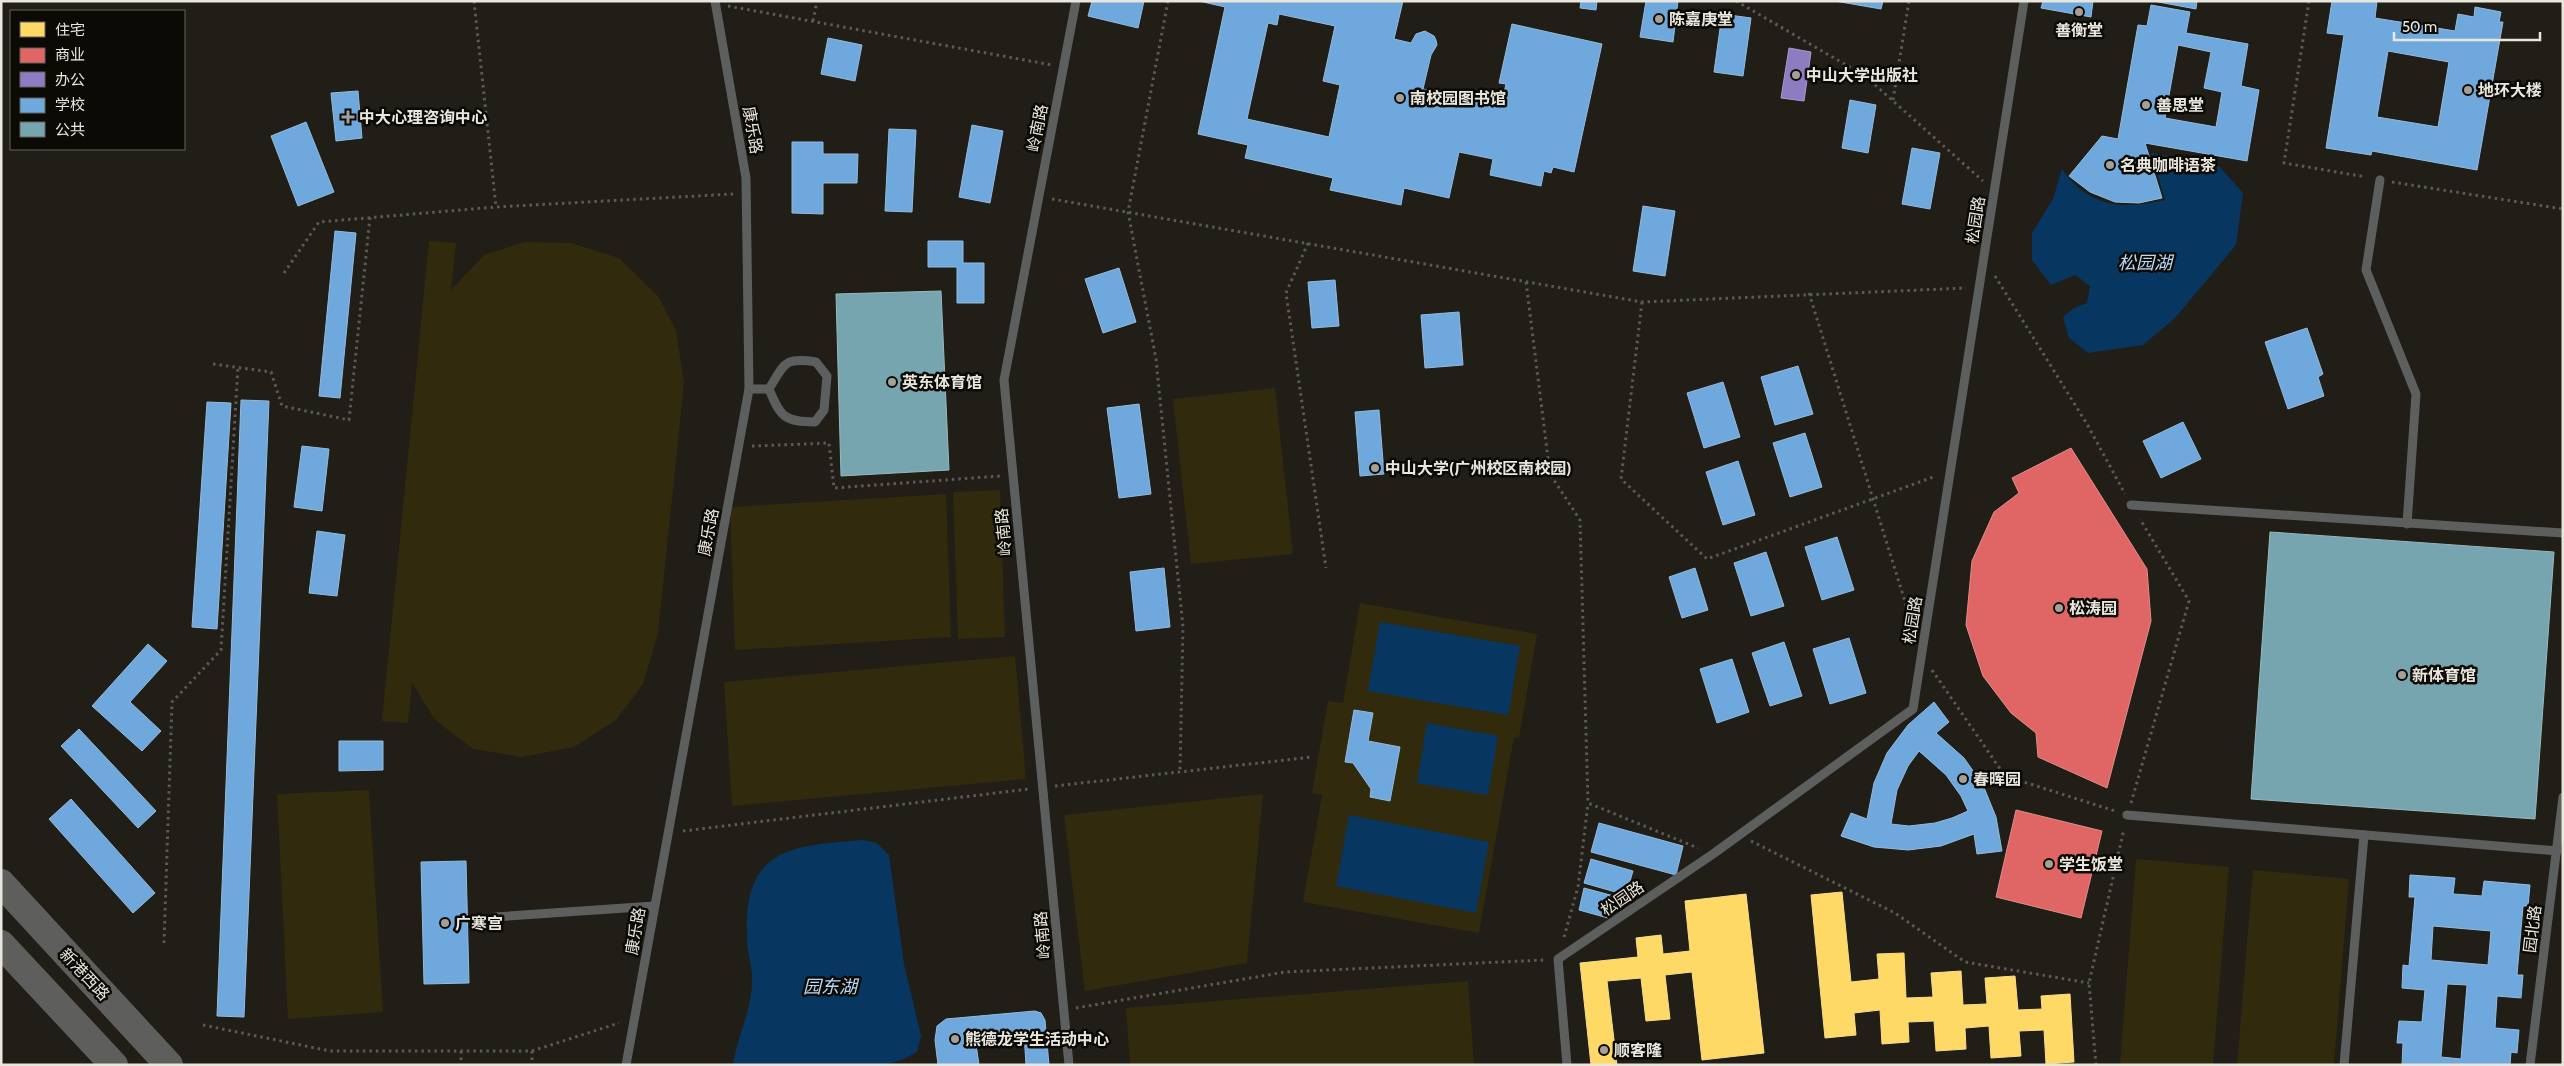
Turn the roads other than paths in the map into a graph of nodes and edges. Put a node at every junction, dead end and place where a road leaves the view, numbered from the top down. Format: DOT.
graph roads {
  1 [pos="1076,1"];
  2 [pos="2024,1"];
  3 [pos="716,2"];
  4 [pos="2380,180"];
  5 [pos="750,389"];
  6 [pos="768,389"];
  7 [pos="2131,505"];
  8 [pos="2407,524"];
  9 [pos="2563,533"];
  10 [pos="2563,797"];
  11 [pos="2127,815"];
  12 [pos="2364,834"];
  13 [pos="2557,851"];
  14 [pos="1,883"];
  15 [pos="654,906"];
  16 [pos="495,917"];
  17 [pos="1,944"];
  18 [pos="114,1065"];
  19 [pos="169,1065"];
  20 [pos="626,1065"];
  21 [pos="1070,1065"];
  22 [pos="1567,1065"];
  23 [pos="2344,1065"];
  24 [pos="2530,1065"];
  1 -- 21 [label="lane, 岭南路"];
  2 -- 22 [label="lane, 松园路"];
  3 -- 5 [label="lane, 康乐路"];
  4 -- 8 [label="lane"];
  5 -- 6 [label="lane"];
  5 -- 15 [label="lane, 康乐路"];
  6 -- 6 [label="lane"];
  7 -- 8 [label="lane"];
  8 -- 9 [label="lane"];
  10 -- 13 [label="lane, 园北路"];
  11 -- 12 [label="lane"];
  12 -- 13 [label="lane"];
  12 -- 23 [label="lane"];
  13 -- 24 [label="lane, 园北路"];
  14 -- 19 [label="main road, 新港西路"];
  15 -- 16 [label="lane"];
  15 -- 20 [label="lane, 康乐路"];
  17 -- 18 [label="main road"];
}
